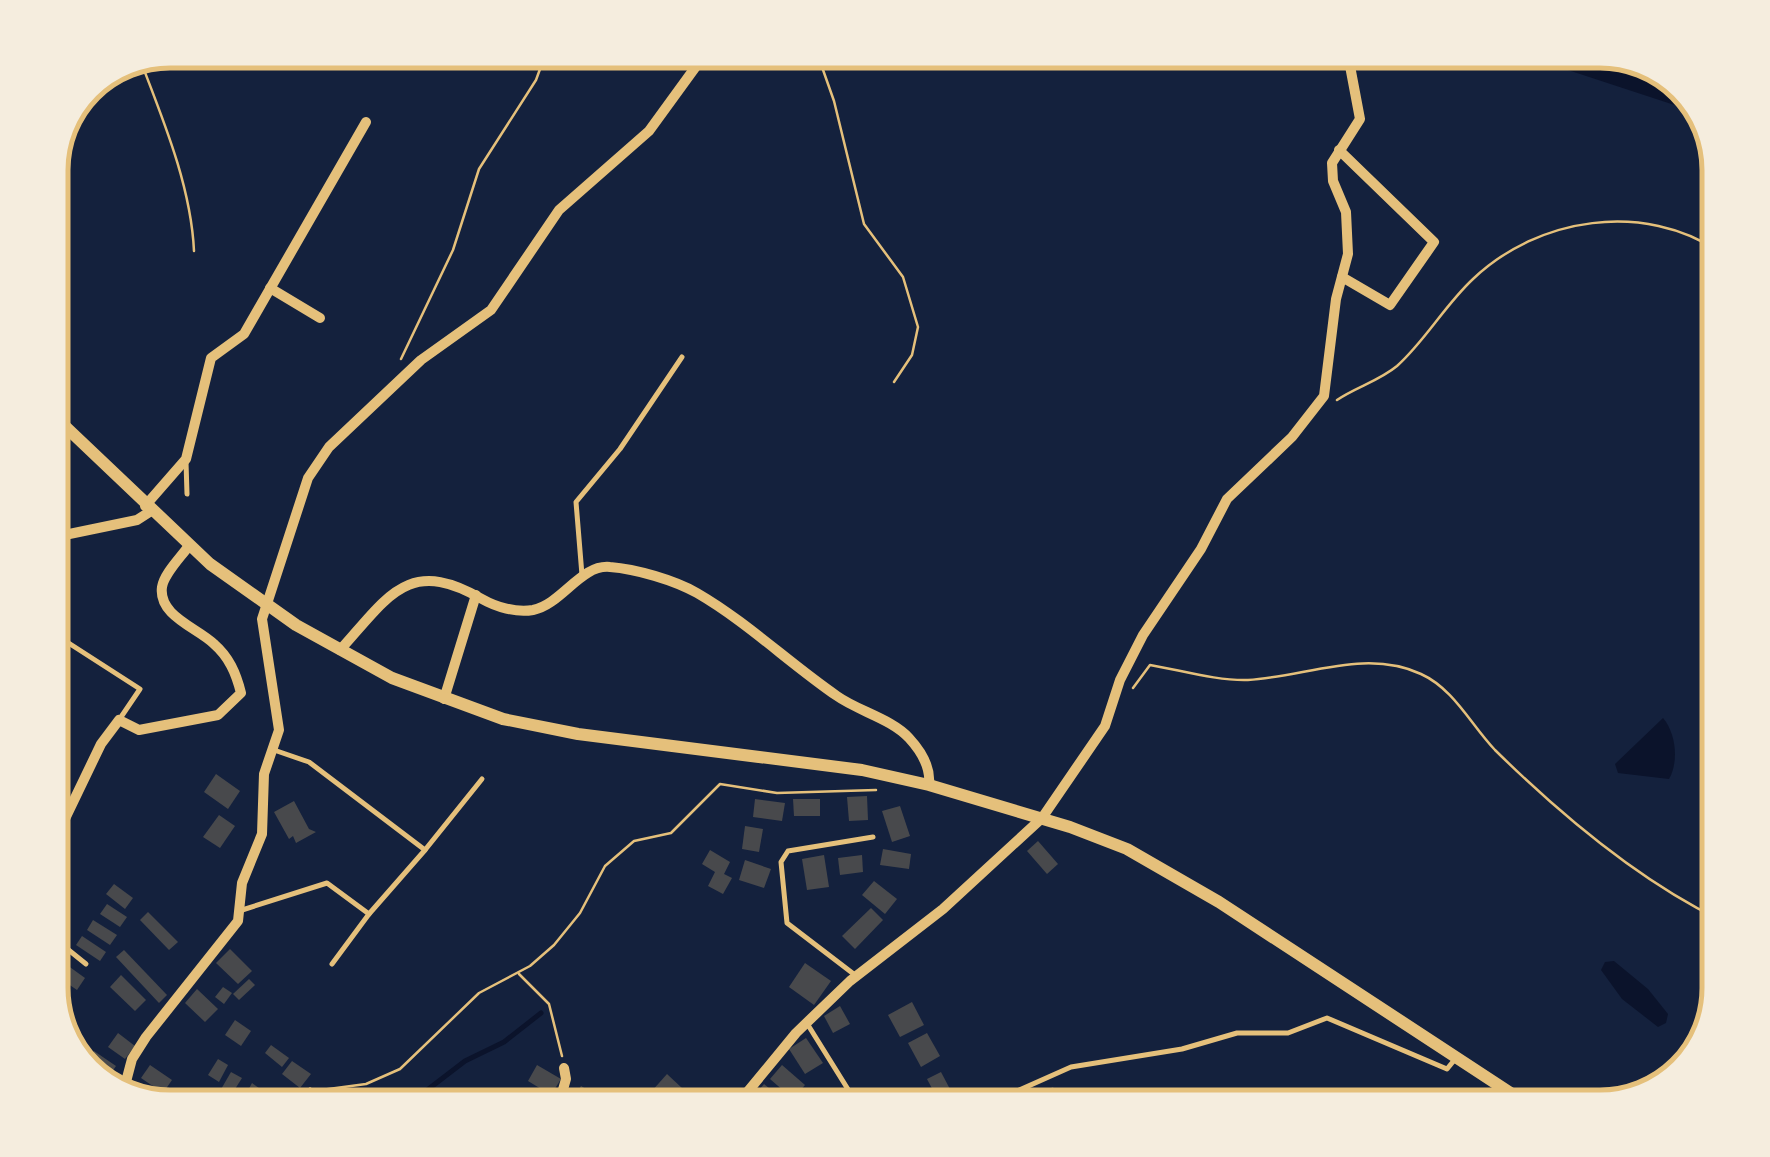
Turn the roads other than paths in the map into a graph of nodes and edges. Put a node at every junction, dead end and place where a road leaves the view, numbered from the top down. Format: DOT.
graph roads {
  1 [pos="697,67"];
  2 [pos="1350,67"];
  3 [pos="366,122"];
  4 [pos="1339,150"];
  5 [pos="1342,277"];
  6 [pos="270,288"];
  7 [pos="320,318"];
  8 [pos="682,357"];
  9 [pos="68,430"];
  10 [pos="186,459"];
  11 [pos="187,494"];
  12 [pos="148,508"];
  13 [pos="68,534"];
  14 [pos="188,546"];
  15 [pos="583,578"];
  16 [pos="476,595"];
  17 [pos="266,604"];
  18 [pos="68,643"];
  19 [pos="340,650"];
  20 [pos="444,699"];
  21 [pos="119,720"];
  22 [pos="274,750"];
  23 [pos="482,779"];
  24 [pos="929,784"];
  25 [pos="68,813"];
  26 [pos="1042,818"];
  27 [pos="873,837"];
  28 [pos="426,850"];
  29 [pos="239,911"];
  30 [pos="369,914"];
  31 [pos="68,950"];
  32 [pos="86,964"];
  33 [pos="332,964"];
  34 [pos="858,976"];
  35 [pos="807,1023"];
  36 [pos="1457,1056"];
  37 [pos="564,1068"];
  38 [pos="126,1080"];
  39 [pos="563,1090"];
  40 [pos="750,1090"];
  41 [pos="848,1090"];
  42 [pos="1019,1090"];
  43 [pos="1507,1090"];
  1 -- 17 [label="street"];
  2 -- 4 [label="street"];
  3 -- 6 [label="street"];
  4 -- 5 [label="street"];
  4 -- 5 [label="street"];
  5 -- 26 [label="street"];
  6 -- 7 [label="street"];
  6 -- 10 [label="street"];
  8 -- 15 [label="lane"];
  9 -- 12 [label="street"];
  10 -- 11 [label="lane"];
  10 -- 12 [label="street"];
  12 -- 13 [label="street"];
  12 -- 14 [label="street"];
  14 -- 17 [label="street"];
  14 -- 21 [label="street"];
  15 -- 16 [label="street"];
  15 -- 24 [label="street"];
  16 -- 19 [label="street"];
  16 -- 20 [label="street"];
  17 -- 19 [label="street"];
  17 -- 22 [label="street"];
  18 -- 21 [label="lane"];
  19 -- 20 [label="street"];
  20 -- 24 [label="street"];
  21 -- 25 [label="street"];
  22 -- 28 [label="lane"];
  22 -- 29 [label="street"];
  23 -- 28 [label="lane"];
  24 -- 26 [label="street"];
  26 -- 34 [label="street"];
  26 -- 36 [label="street"];
  27 -- 34 [label="lane"];
  28 -- 30 [label="lane"];
  29 -- 30 [label="lane"];
  29 -- 38 [label="street"];
  30 -- 33 [label="lane"];
  31 -- 32 [label="lane"];
  34 -- 35 [label="street"];
  35 -- 40 [label="street"];
  35 -- 41 [label="lane"];
  36 -- 42 [label="lane"];
  36 -- 43 [label="street"];
  37 -- 39 [label="street"];
}
